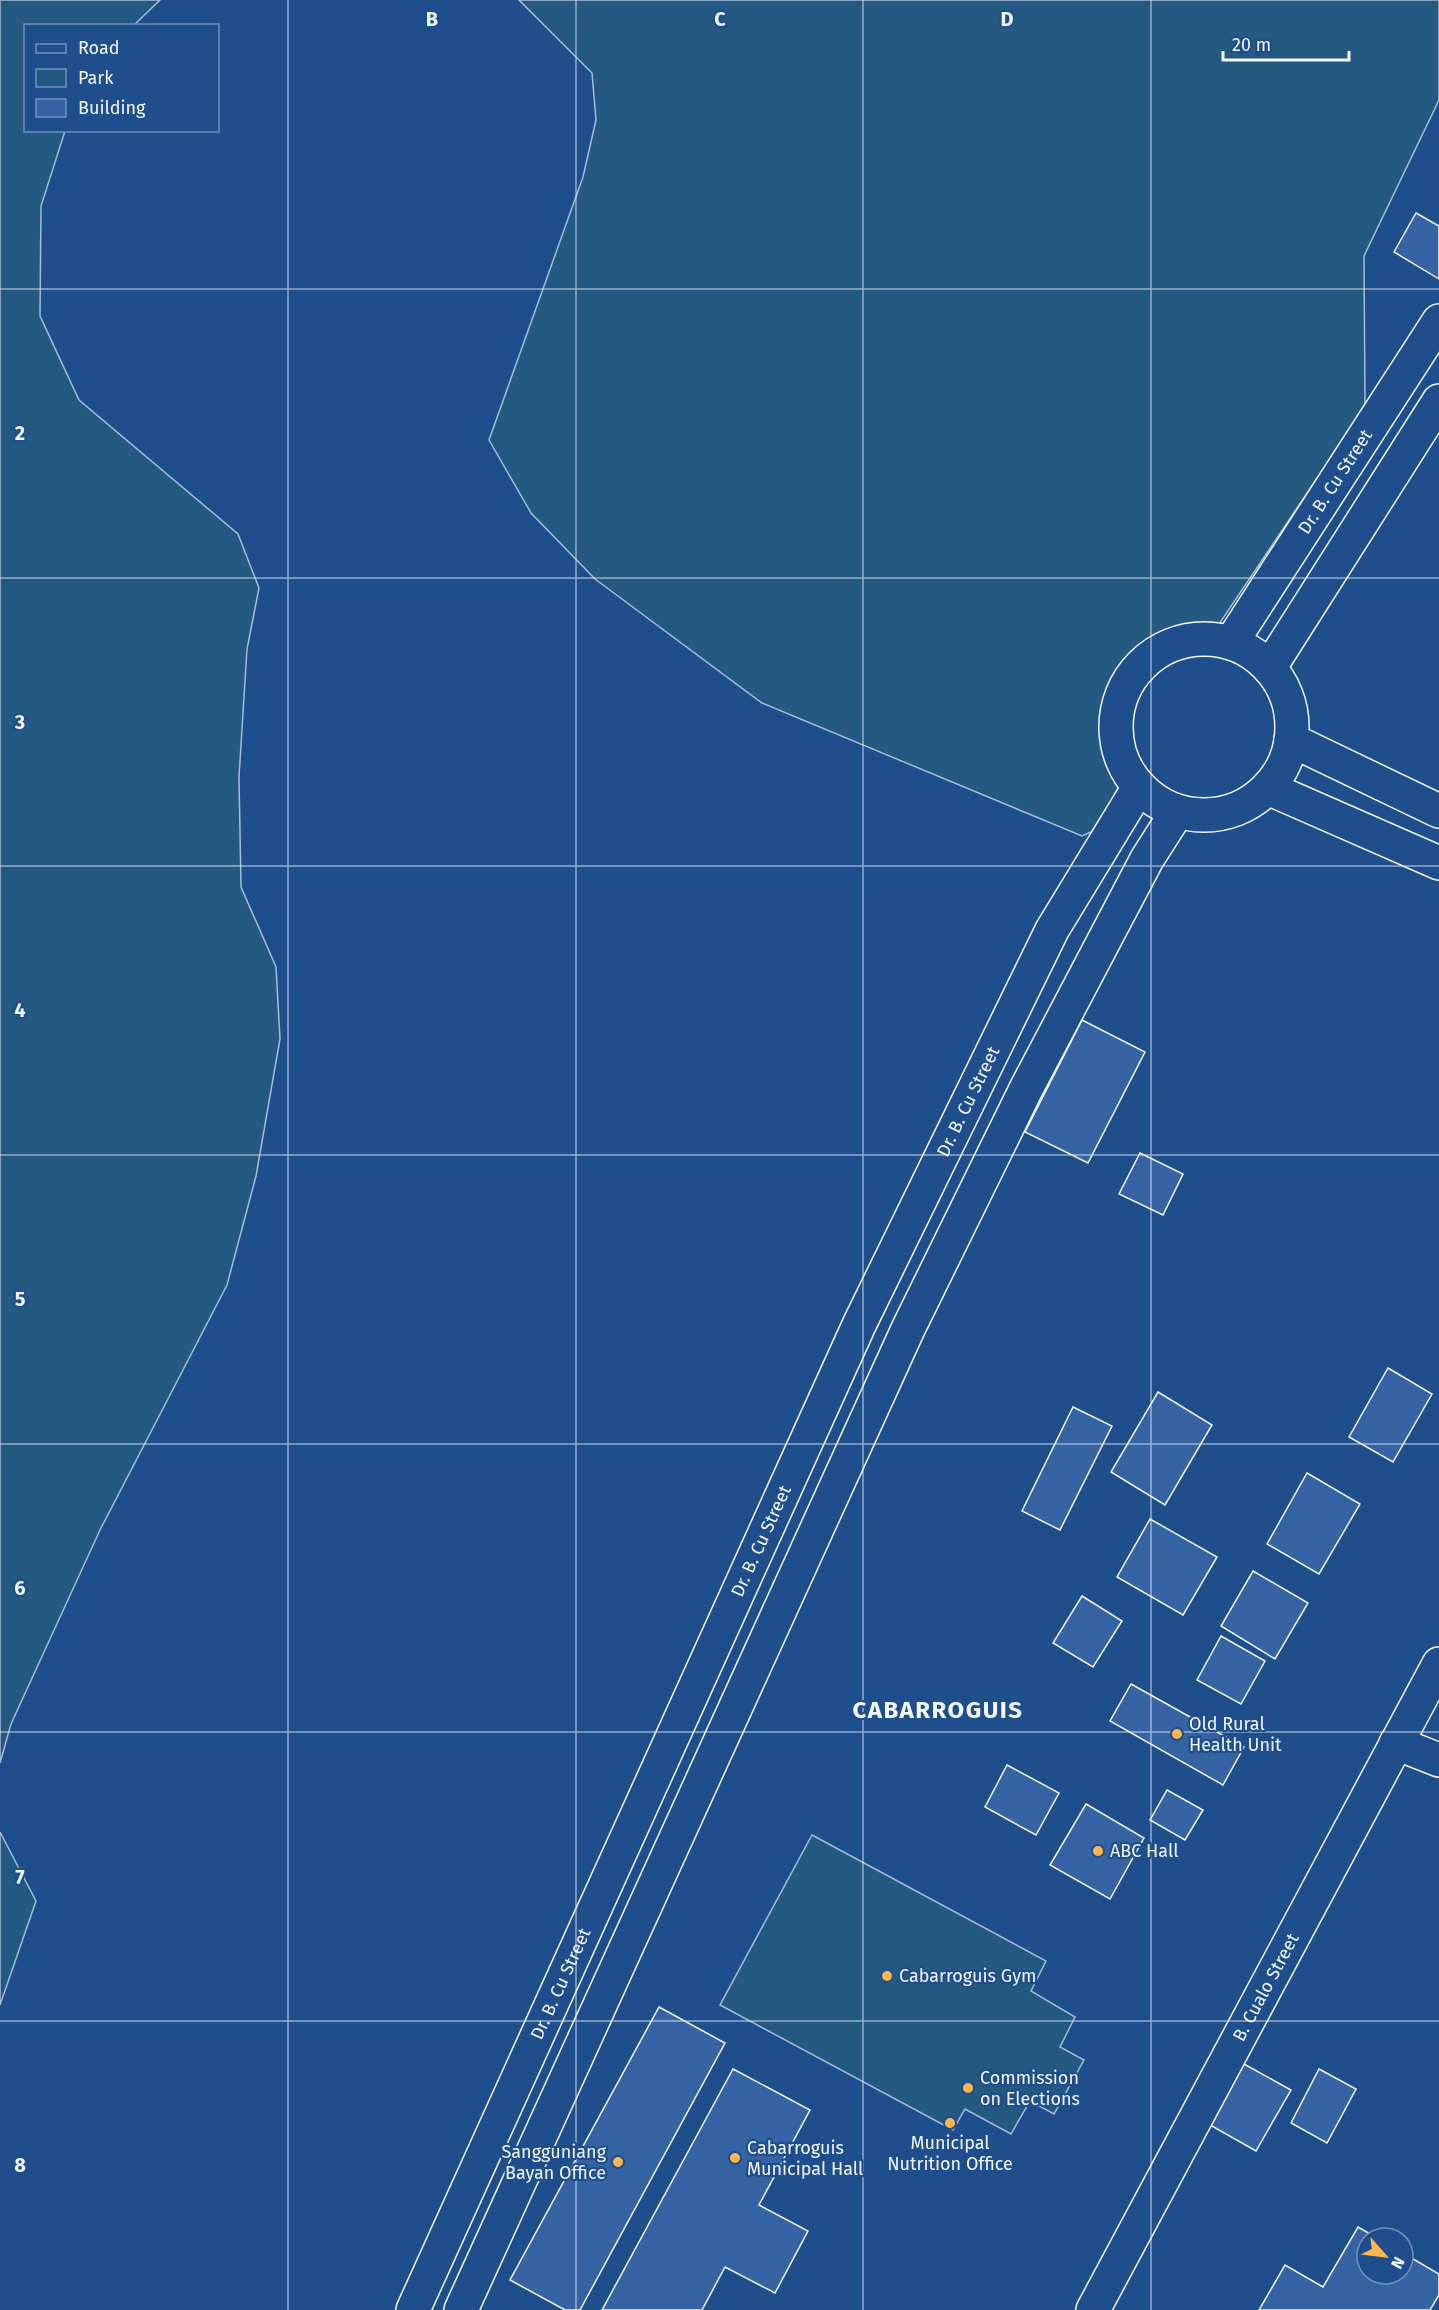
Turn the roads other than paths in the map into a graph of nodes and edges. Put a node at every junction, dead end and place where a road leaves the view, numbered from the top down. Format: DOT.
graph roads {
  1 [pos="1439,321"];
  2 [pos="1439,401"];
  3 [pos="1231,643"];
  4 [pos="1270,668"];
  5 [pos="1291,740"];
  6 [pos="1139,787"];
  7 [pos="1268,788"];
  8 [pos="1439,811"];
  9 [pos="1178,812"];
  10 [pos="1439,863"];
  11 [pos="1439,1664"];
  12 [pos="1396,1743"];
  13 [pos="1439,1760"];
  14 [pos="412,2310"];
  15 [pos="461,2310"];
  16 [pos="1093,2310"];
  1 -- 3 [label="street, Dr. B. Cu Street"];
  2 -- 4 [label="street"];
  3 -- 4 [label="street"];
  3 -- 6 [label="street"];
  4 -- 5 [label="street"];
  5 -- 7 [label="street"];
  5 -- 8 [label="street"];
  6 -- 9 [label="street"];
  6 -- 14 [label="street, Dr. B. Cu Street"];
  7 -- 9 [label="street"];
  7 -- 10 [label="street"];
  9 -- 15 [label="street"];
  11 -- 12 [label="street, B. Cualo Street"];
  12 -- 13 [label="street"];
  12 -- 16 [label="street, B. Cualo Street"];
}
